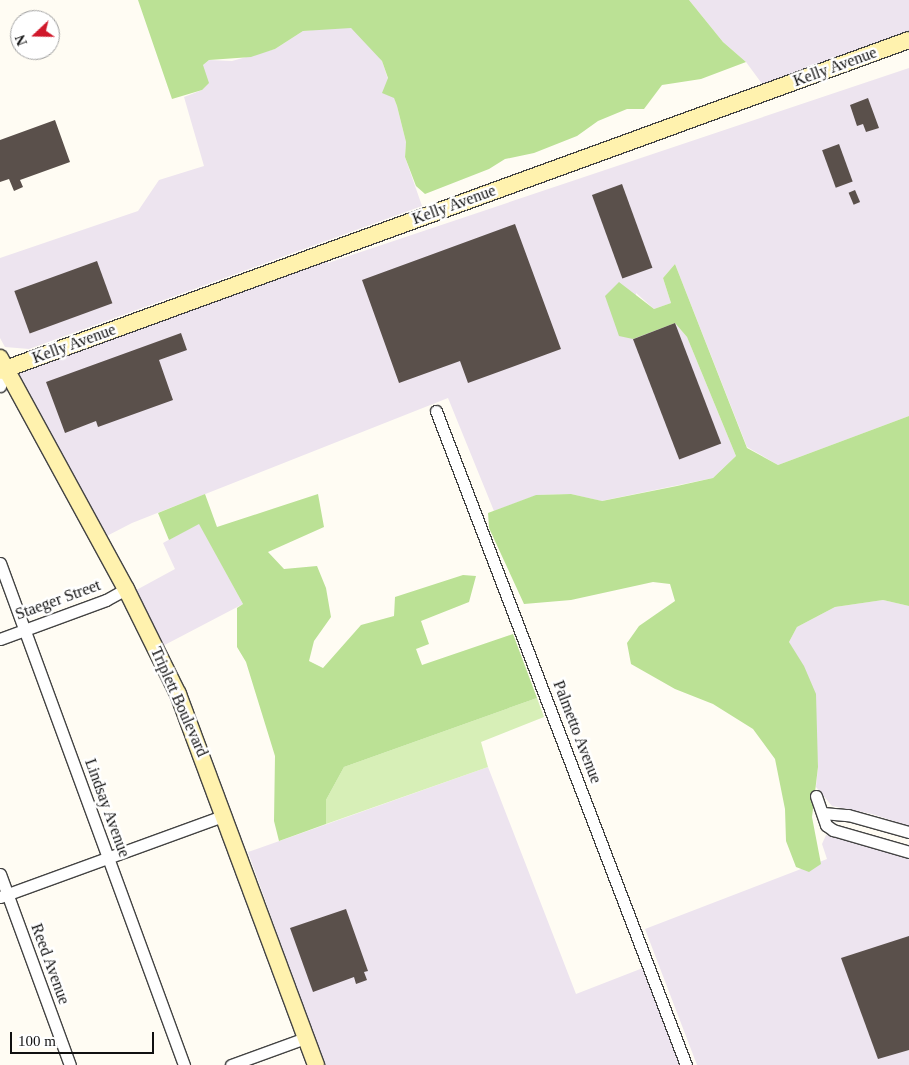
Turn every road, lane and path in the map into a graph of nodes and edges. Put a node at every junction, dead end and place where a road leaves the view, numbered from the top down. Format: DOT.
graph roads {
  1 [pos="909,40"];
  2 [pos="1,371"];
  3 [pos="436,411"];
  4 [pos="0,563"];
  5 [pos="126,589"];
  6 [pos="24,630"];
  7 [pos="0,639"];
  8 [pos="816,796"];
  9 [pos="823,813"];
  10 [pos="225,815"];
  11 [pos="909,832"];
  12 [pos="909,852"];
  13 [pos="108,857"];
  14 [pos="0,874"];
  15 [pos="4,896"];
  16 [pos="305,1038"];
  17 [pos="70,1065"];
  18 [pos="184,1065"];
  19 [pos="231,1065"];
  20 [pos="316,1065"];
  21 [pos="686,1065"];
  1 -- 2 [label="main road, Kelly Avenue"];
  2 -- 5 [label="main road, Triplett Boulevard"];
  3 -- 21 [label="street, Palmetto Avenue"];
  4 -- 6 [label="street, Lindsay Avenue"];
  5 -- 6 [label="street, Staeger Street"];
  5 -- 10 [label="main road, Triplett Boulevard"];
  6 -- 7 [label="street, Staeger Street"];
  6 -- 13 [label="street, Lindsay Avenue"];
  8 -- 9 [label="street"];
  9 -- 11 [label="street"];
  9 -- 12 [label="street"];
  10 -- 13 [label="street"];
  10 -- 16 [label="main road, Triplett Boulevard"];
  13 -- 15 [label="street"];
  13 -- 18 [label="street, Lindsay Avenue"];
  14 -- 15 [label="street, Reed Avenue"];
  15 -- 17 [label="street, Reed Avenue"];
  16 -- 19 [label="street"];
  16 -- 20 [label="main road, Triplett Boulevard"];
}
